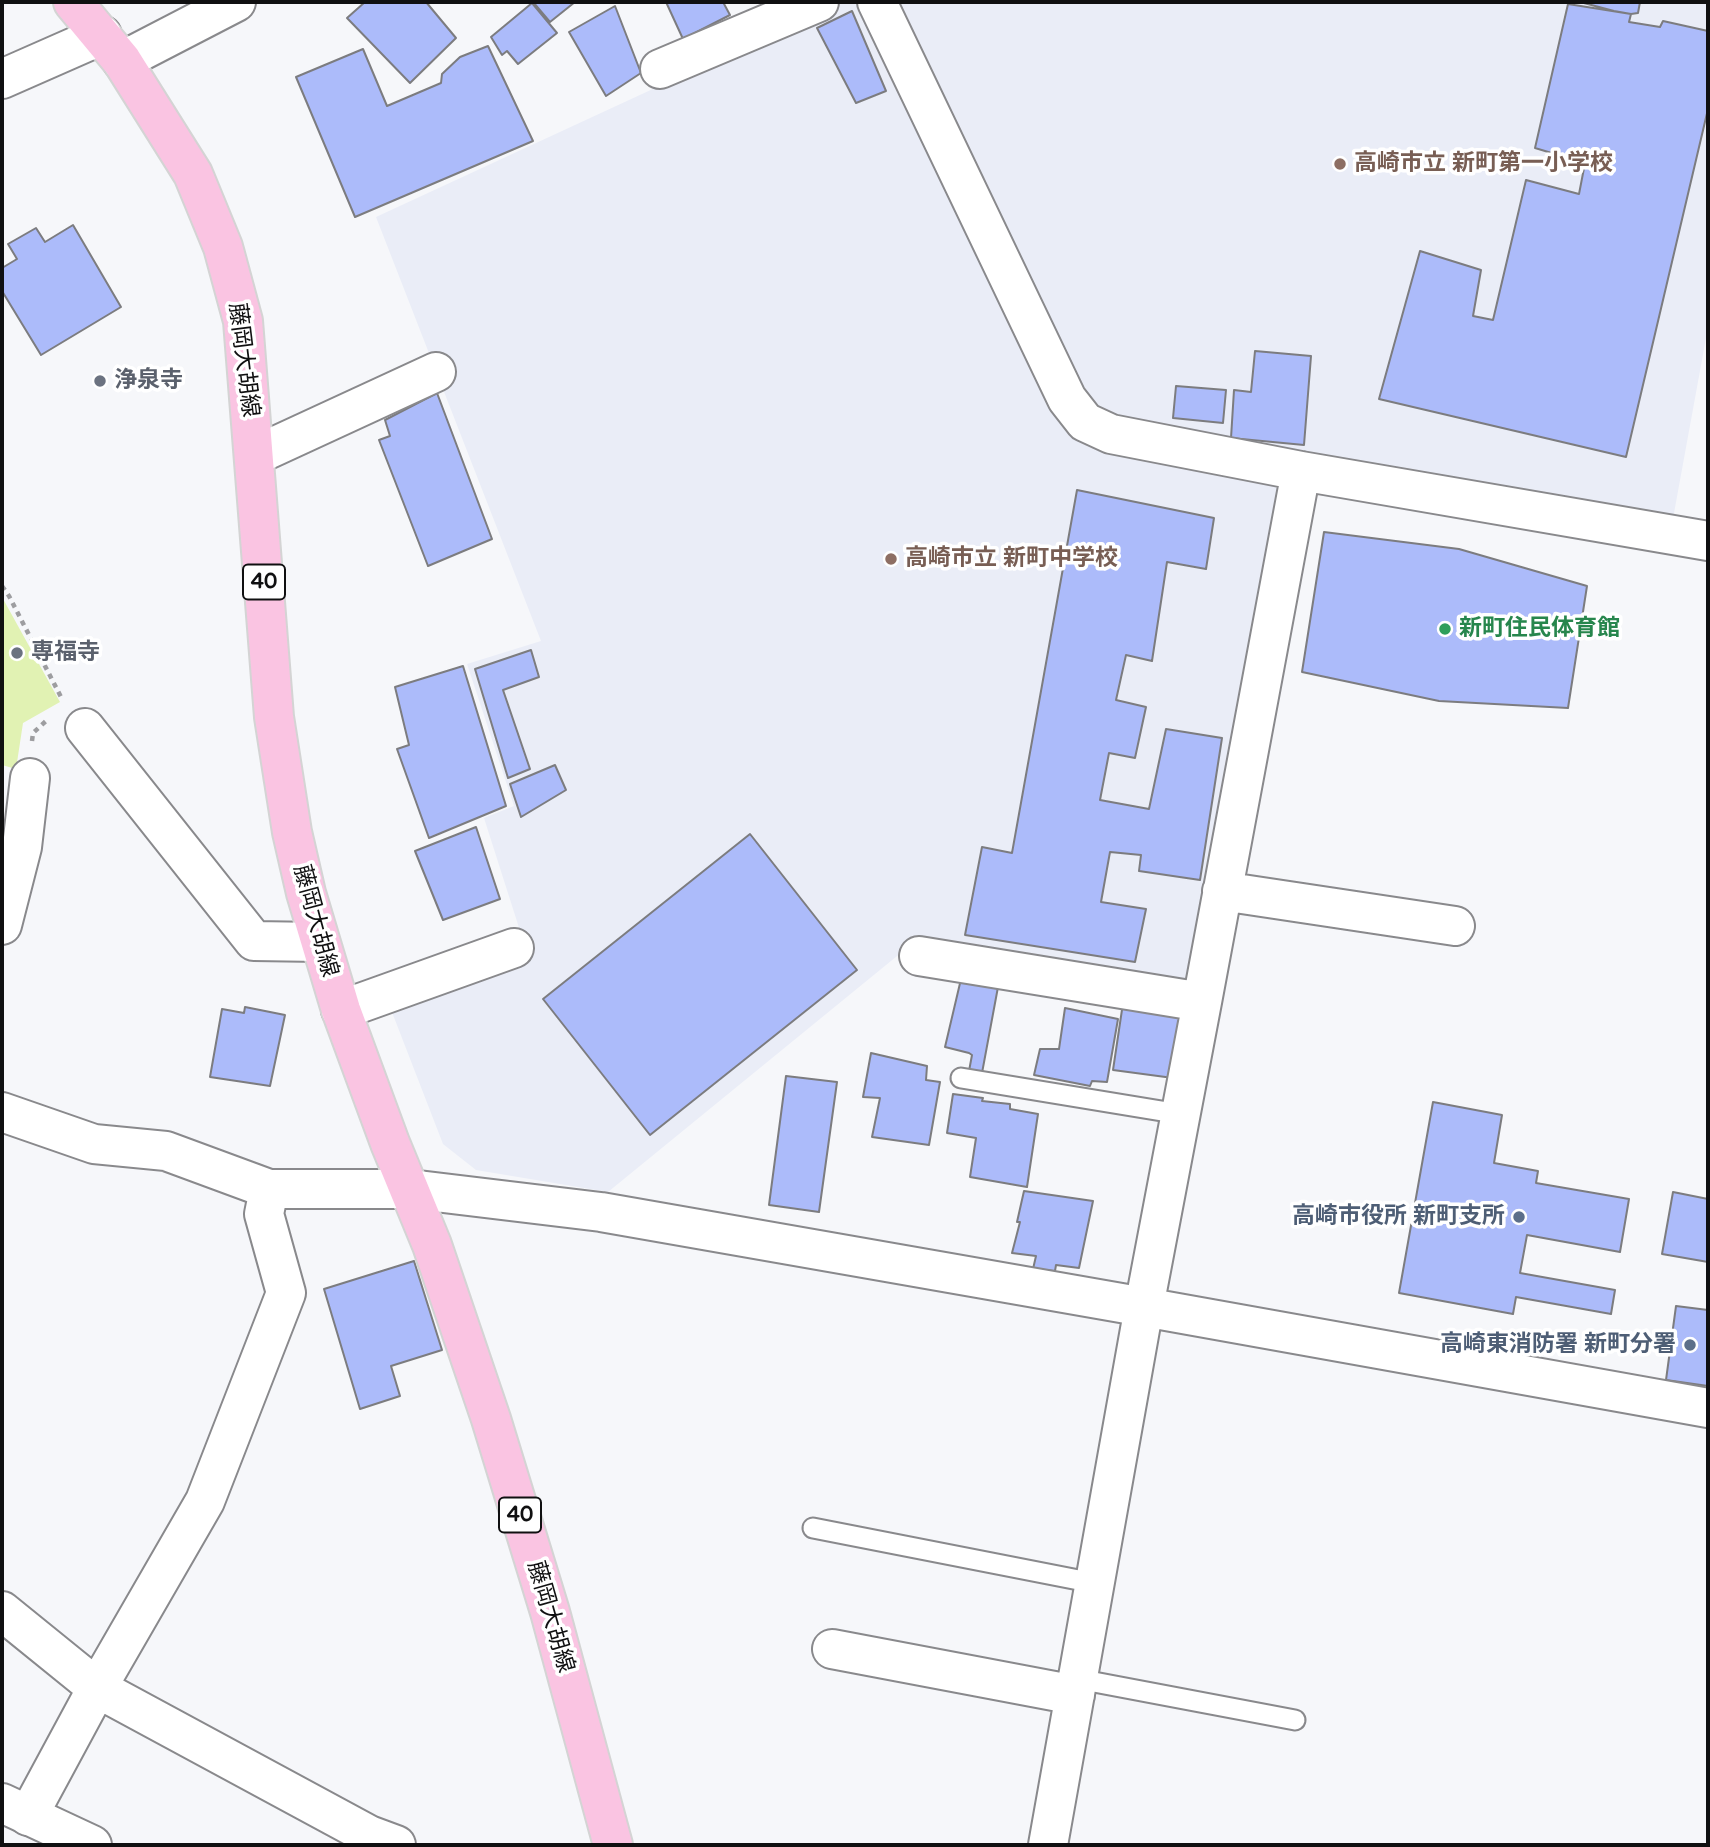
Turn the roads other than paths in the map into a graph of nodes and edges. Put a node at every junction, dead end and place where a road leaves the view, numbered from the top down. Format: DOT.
graph roads {
  1 [pos="73,2"];
  2 [pos="236,2"];
  3 [pos="819,2"];
  4 [pos="877,2"];
  5 [pos="112,48"];
  6 [pos="660,69"];
  7 [pos="2,79"];
  8 [pos="436,372"];
  9 [pos="254,456"];
  10 [pos="1301,471"];
  11 [pos="1708,541"];
  12 [pos="85,728"];
  13 [pos="30,778"];
  14 [pos="1223,891"];
  15 [pos="2,925"];
  16 [pos="1455,926"];
  17 [pos="320,942"];
  18 [pos="514,948"];
  19 [pos="919,956"];
  20 [pos="1202,1002"];
  21 [pos="341,1010"];
  22 [pos="961,1078"];
  23 [pos="2,1112"];
  24 [pos="1180,1114"];
  25 [pos="269,1189"];
  26 [pos="410,1189"];
  27 [pos="1144,1307"];
  28 [pos="1708,1408"];
  29 [pos="813,1528"];
  30 [pos="1094,1583"];
  31 [pos="2,1611"];
  32 [pos="832,1649"];
  33 [pos="1076,1687"];
  34 [pos="97,1688"];
  35 [pos="1295,1720"];
  36 [pos="15,1809"];
  37 [pos="615,1844"];
  38 [pos="92,1845"];
  39 [pos="396,1845"];
  40 [pos="1048,1845"];
  1 -- 5 [label="main road, 藤岡大胡線 / 40"];
  2 -- 5 [label="street"];
  3 -- 6 [label="street"];
  4 -- 10 [label="street"];
  5 -- 7 [label="street"];
  5 -- 9 [label="main road, 藤岡大胡線 / 40"];
  8 -- 9 [label="street"];
  9 -- 17 [label="main road, 藤岡大胡線 / 40"];
  10 -- 11 [label="street"];
  10 -- 14 [label="street"];
  12 -- 17 [label="street"];
  13 -- 15 [label="street"];
  14 -- 16 [label="street"];
  14 -- 20 [label="street"];
  17 -- 21 [label="main road, 藤岡大胡線 / 40"];
  18 -- 21 [label="street"];
  19 -- 20 [label="street"];
  20 -- 24 [label="street"];
  21 -- 26 [label="main road, 藤岡大胡線 / 40"];
  22 -- 24 [label="lane"];
  23 -- 25 [label="street"];
  24 -- 27 [label="street"];
  25 -- 26 [label="street"];
  25 -- 34 [label="street"];
  26 -- 27 [label="street"];
  26 -- 37 [label="main road, 藤岡大胡線 / 40"];
  27 -- 28 [label="street"];
  27 -- 30 [label="street"];
  29 -- 30 [label="lane"];
  30 -- 33 [label="street"];
  31 -- 34 [label="street"];
  32 -- 33 [label="street"];
  33 -- 35 [label="lane"];
  33 -- 40 [label="street"];
  34 -- 36 [label="street"];
  34 -- 39 [label="street"];
  36 -- 38 [label="street"];
}
